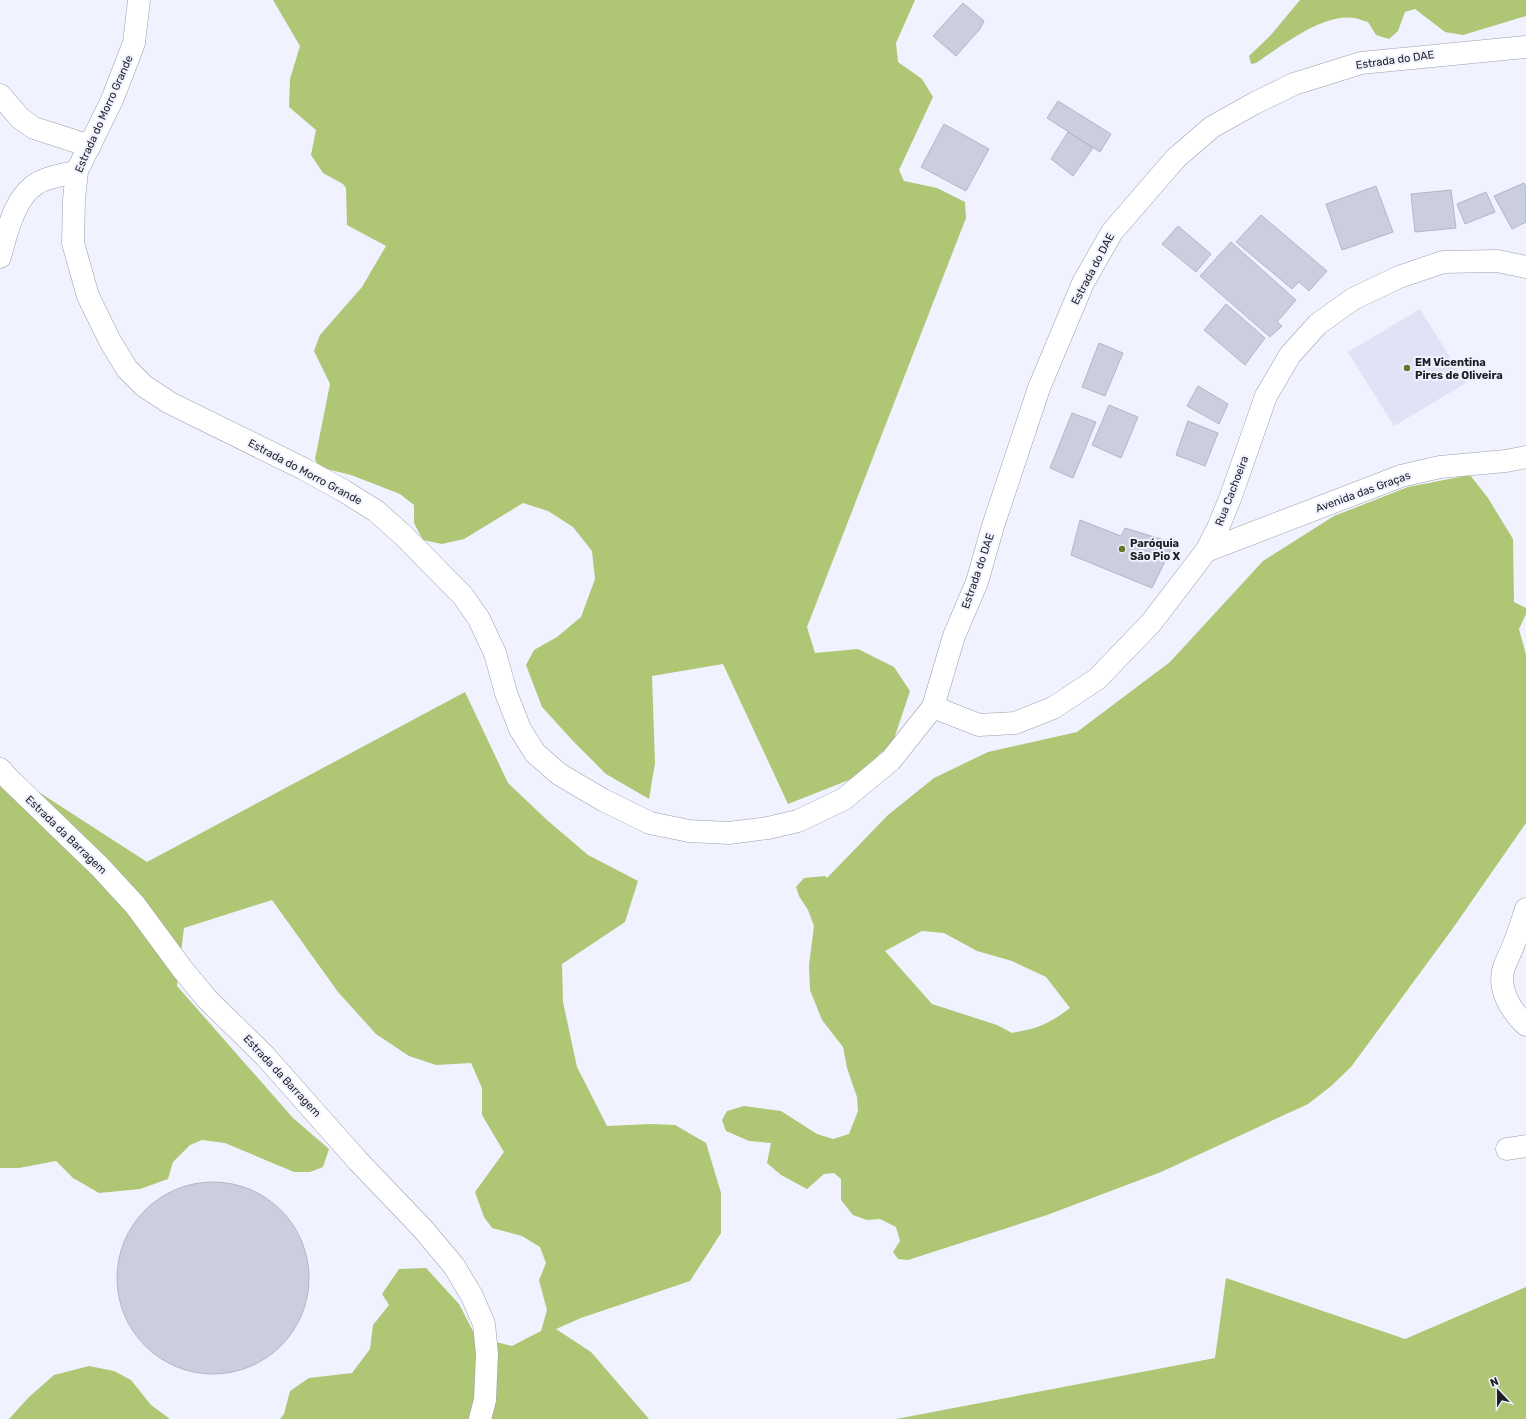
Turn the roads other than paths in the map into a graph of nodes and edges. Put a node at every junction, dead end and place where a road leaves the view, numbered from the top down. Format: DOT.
graph roads {
  1 [pos="139,0"];
  2 [pos="1526,47"];
  3 [pos="0,95"];
  4 [pos="90,146"];
  5 [pos="77,171"];
  6 [pos="0,257"];
  7 [pos="1526,267"];
  8 [pos="1526,457"];
  9 [pos="1206,551"];
  10 [pos="932,707"];
  11 [pos="0,769"];
  12 [pos="1526,908"];
  13 [pos="1526,1025"];
  14 [pos="480,1419"];
  1 -- 4 [label="street, Estrada do Morro Grande"];
  2 -- 10 [label="street, Estrada do DAE"];
  3 -- 4 [label="street"];
  4 -- 5 [label="street, Estrada do Morro Grande"];
  5 -- 6 [label="street"];
  5 -- 10 [label="street, Estrada do Morro Grande"];
  7 -- 9 [label="street, Rua Cachoeira"];
  8 -- 9 [label="street, Avenida das Graças"];
  9 -- 10 [label="street, Rua Cachoeira"];
  11 -- 14 [label="street, Estrada da Barragem"];
  12 -- 13 [label="street"];
}
